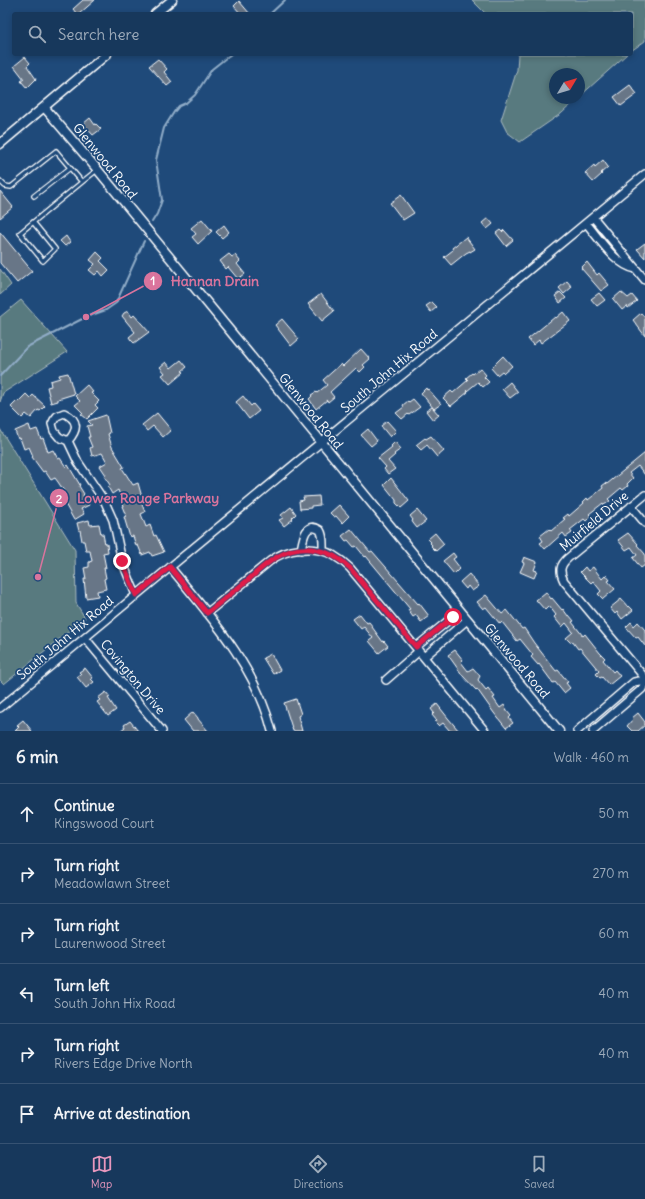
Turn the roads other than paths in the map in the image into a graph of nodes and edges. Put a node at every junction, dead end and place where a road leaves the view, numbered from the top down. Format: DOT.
graph roads {
  1 [pos="172,0"];
  2 [pos="157,12"];
  3 [pos="105,56"];
  4 [pos="44,107"];
  5 [pos="0,144"];
  6 [pos="70,168"];
  7 [pos="98,170"];
  8 [pos="645,174"];
  9 [pos="0,180"];
  10 [pos="82,182"];
  11 [pos="34,196"];
  12 [pos="593,217"];
  13 [pos="33,222"];
  14 [pos="586,223"];
  15 [pos="636,269"];
  16 [pos="645,280"];
  17 [pos="68,441"];
  18 [pos="322,443"];
  19 [pos="645,495"];
  20 [pos="631,506"];
  21 [pos="645,523"];
  22 [pos="301,550"];
  23 [pos="323,551"];
  24 [pos="170,567"];
  25 [pos="136,595"];
  26 [pos="460,611"];
  27 [pos="207,613"];
  28 [pos="467,620"];
  29 [pos="85,638"];
  30 [pos="420,652"];
  31 [pos="386,680"];
  32 [pos="645,680"];
  33 [pos="0,708"];
  34 [pos="162,731"];
  35 [pos="272,731"];
  36 [pos="485,731"];
  37 [pos="559,731"];
  38 [pos="577,731"];
  39 [pos="593,731"];
  1 -- 2 [label="street"];
  3 -- 4 [label="street"];
  4 -- 5 [label="street"];
  4 -- 7 [label="street, Glenwood Road"];
  6 -- 9 [label="lane"];
  6 -- 10 [label="lane"];
  6 -- 11 [label="lane"];
  7 -- 10 [label="lane"];
  7 -- 18 [label="street, Glenwood Road"];
  8 -- 12 [label="street, South John Hix Road"];
  10 -- 13 [label="lane"];
  12 -- 14 [label="street, South John Hix Road"];
  12 -- 15 [label="street"];
  13 -- 13 [label="lane"];
  14 -- 15 [label="street"];
  14 -- 18 [label="street, South John Hix Road"];
  15 -- 16 [label="street"];
  17 -- 25 [label="street"];
  18 -- 24 [label="street, South John Hix Road"];
  18 -- 26 [label="street, Glenwood Road"];
  19 -- 20 [label="street, Muirfield Drive"];
  20 -- 21 [label="street"];
  20 -- 32 [label="street, Muirfield Drive"];
  22 -- 23 [label="street"];
  22 -- 23 [label="street"];
  22 -- 27 [label="street"];
  23 -- 30 [label="street"];
  24 -- 25 [label="street, South John Hix Road"];
  24 -- 27 [label="street"];
  25 -- 29 [label="street, South John Hix Road"];
  26 -- 28 [label="street, Glenwood Road"];
  26 -- 30 [label="street"];
  27 -- 35 [label="street"];
  28 -- 30 [label="street"];
  28 -- 37 [label="street, Glenwood Road"];
  29 -- 33 [label="street, South John Hix Road"];
  29 -- 34 [label="street, Covington Drive"];
  30 -- 31 [label="street"];
  30 -- 36 [label="street"];
  32 -- 38 [label="street"];
  32 -- 39 [label="street"];
}
